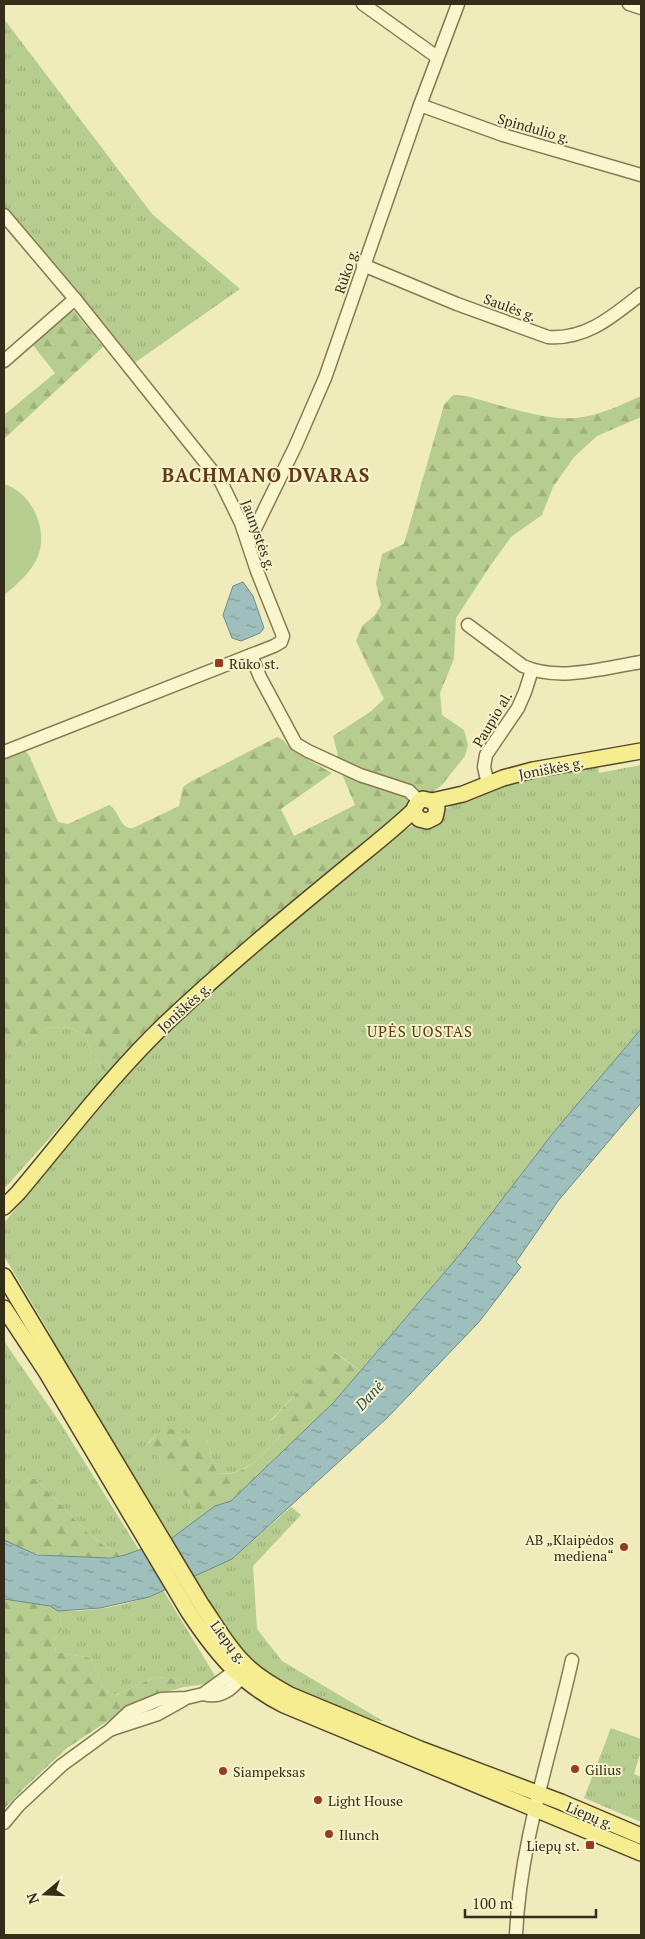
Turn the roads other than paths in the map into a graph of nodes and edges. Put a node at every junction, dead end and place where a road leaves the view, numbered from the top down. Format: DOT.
graph roads {
  1 [pos="363,4"];
  2 [pos="458,4"];
  3 [pos="437,57"];
  4 [pos="420,105"];
  5 [pos="641,175"];
  6 [pos="4,215"];
  7 [pos="363,265"];
  8 [pos="641,294"];
  9 [pos="74,299"];
  10 [pos="4,361"];
  11 [pos="248,543"];
  12 [pos="468,625"];
  13 [pos="251,654"];
  14 [pos="641,662"];
  15 [pos="532,670"];
  16 [pos="641,751"];
  17 [pos="4,752"];
  18 [pos="488,784"];
  19 [pos="424,809"];
  20 [pos="4,1207"];
  21 [pos="4,1276"];
  22 [pos="4,1308"];
  23 [pos="142,1520"];
  24 [pos="572,1660"];
  25 [pos="242,1670"];
  26 [pos="540,1794"];
  27 [pos="536,1809"];
  28 [pos="4,1823"];
  29 [pos="641,1836"];
  30 [pos="641,1853"];
  31 [pos="516,1935"];
  1 -- 3 [label="street"];
  2 -- 3 [label="street, Rūko g."];
  3 -- 4 [label="street, Rūko g."];
  4 -- 5 [label="street, Spindulio g."];
  4 -- 7 [label="street, Rūko g."];
  6 -- 9 [label="street, Jaunystės g."];
  7 -- 8 [label="street, Saulės g."];
  7 -- 11 [label="street, Rūko g."];
  9 -- 10 [label="street"];
  9 -- 11 [label="street, Jaunystės g."];
  11 -- 13 [label="street, Jaunystės g."];
  12 -- 15 [label="street"];
  13 -- 17 [label="street, Jaunystės g."];
  13 -- 19 [label="street"];
  14 -- 15 [label="street"];
  15 -- 18 [label="street, Paupio al."];
  16 -- 18 [label="main road, Joniškės g."];
  18 -- 19 [label="main road, Joniškės g."];
  19 -- 20 [label="main road, Joniškės g."];
  21 -- 23 [label="main road, Liepų g."];
  22 -- 23 [label="main road, Liepų g."];
  23 -- 25 [label="main road, Liepų g."];
  24 -- 26 [label="street"];
  25 -- 26 [label="main road, Liepų g."];
  25 -- 27 [label="main road, Liepų g."];
  25 -- 28 [label="street"];
  26 -- 27 [label="street"];
  26 -- 29 [label="main road, Liepų g."];
  27 -- 30 [label="main road, Liepų g."];
  27 -- 31 [label="street"];
}
